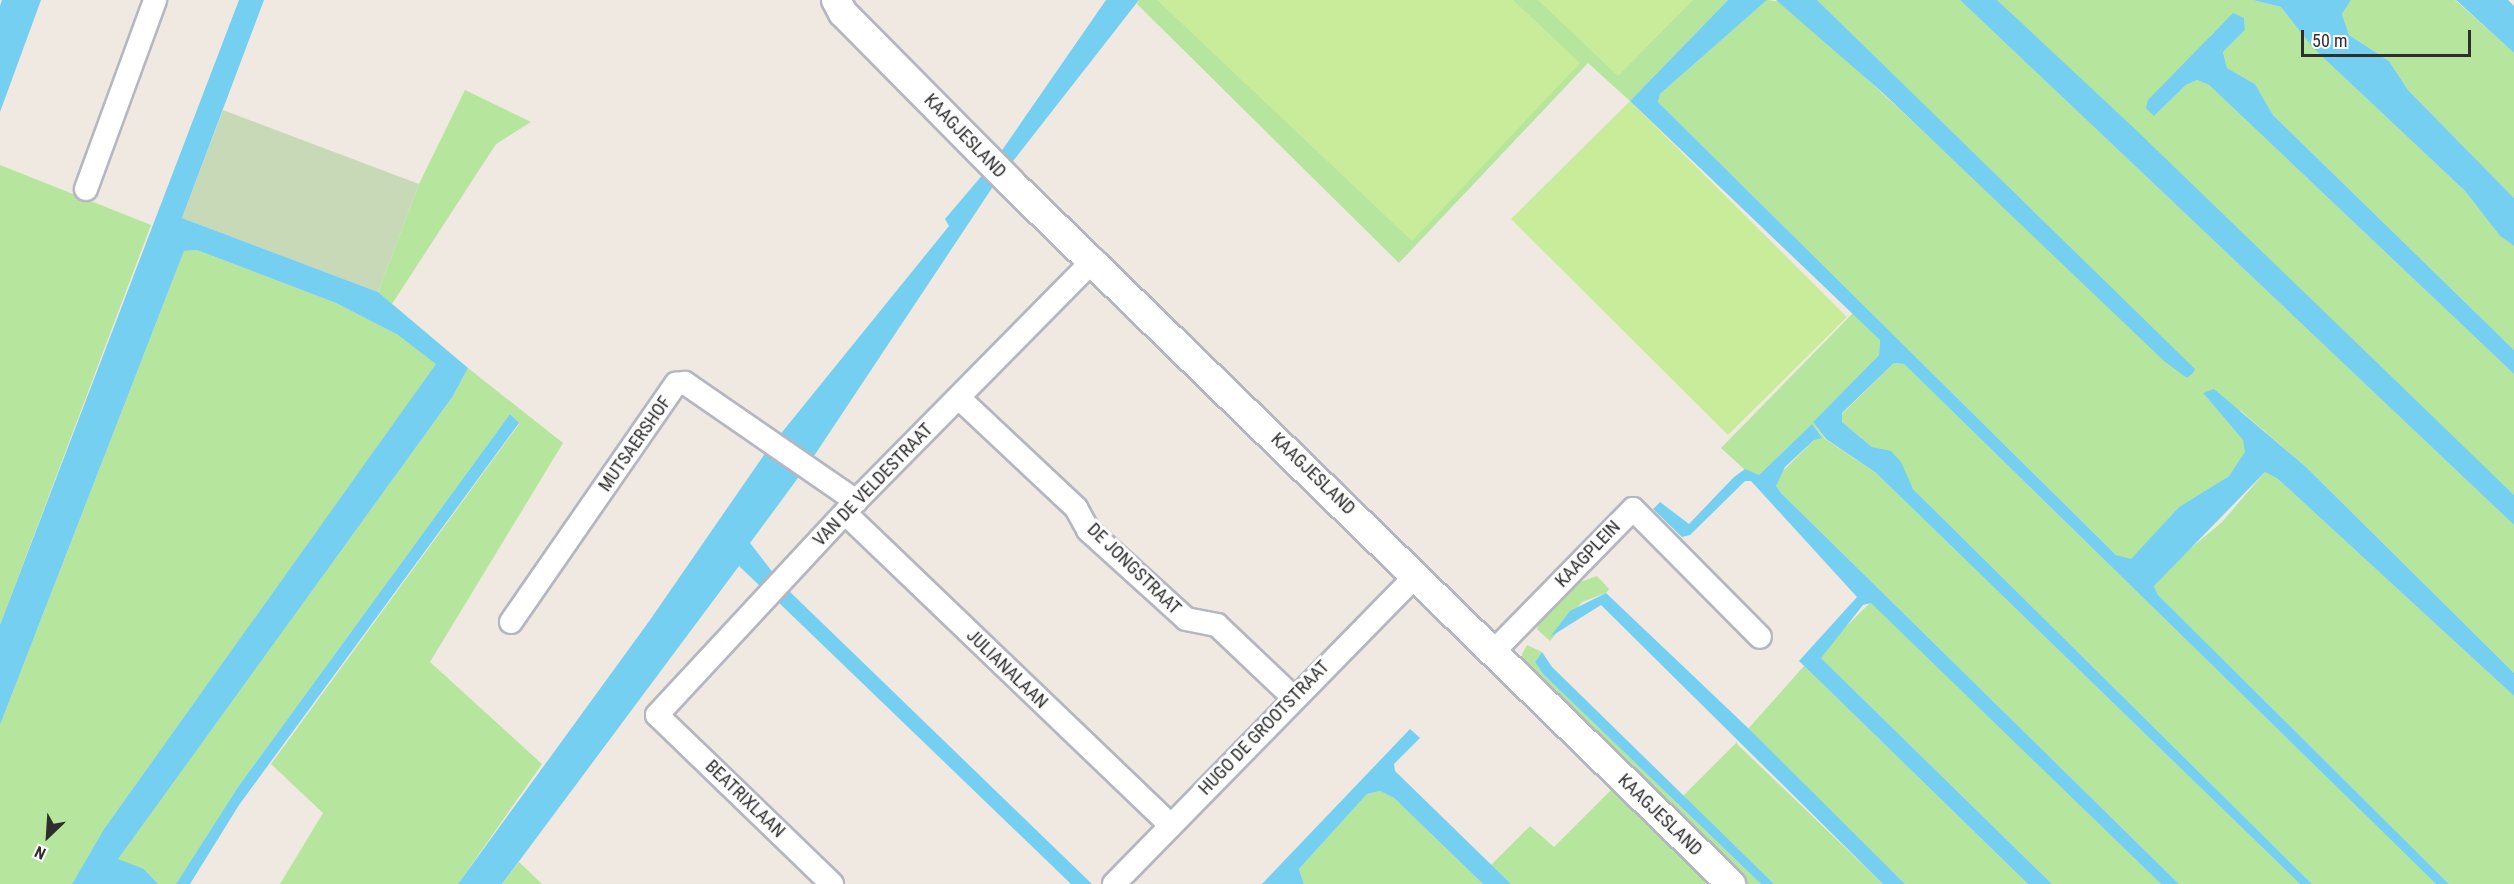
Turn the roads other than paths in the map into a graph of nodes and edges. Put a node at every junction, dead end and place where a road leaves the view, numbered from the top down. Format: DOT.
graph roads {
  1 [pos="155,0"];
  2 [pos="836,0"];
  3 [pos="86,189"];
  4 [pos="1094,260"];
  5 [pos="959,398"];
  6 [pos="851,507"];
  7 [pos="1417,575"];
  8 [pos="511,622"];
  9 [pos="1760,637"];
  10 [pos="1493,652"];
  11 [pos="1294,698"];
  12 [pos="657,715"];
  13 [pos="1169,825"];
  14 [pos="832,884"];
  15 [pos="1114,884"];
  16 [pos="1731,884"];
  1 -- 3 [label="street"];
  2 -- 4 [label="street, KAAGJESLAND"];
  4 -- 5 [label="street, VAN DE VELDESTRAAT"];
  4 -- 7 [label="street, KAAGJESLAND"];
  5 -- 6 [label="street, VAN DE VELDESTRAAT"];
  5 -- 11 [label="street, DE JONGSTRAAT"];
  6 -- 8 [label="street, MUTSAERSHOF"];
  6 -- 12 [label="street, VAN DE VELDESTRAAT"];
  6 -- 13 [label="street, JULIANALAAN"];
  7 -- 10 [label="street, KAAGJESLAND"];
  7 -- 11 [label="street, HUGO DE GROOTSTRAAT"];
  9 -- 10 [label="street, KAAGPLEIN"];
  10 -- 16 [label="street, KAAGJESLAND"];
  11 -- 13 [label="street, HUGO DE GROOTSTRAAT"];
  12 -- 14 [label="street, BEATRIXLAAN"];
  13 -- 15 [label="street, HUGO DE GROOTSTRAAT"];
}
